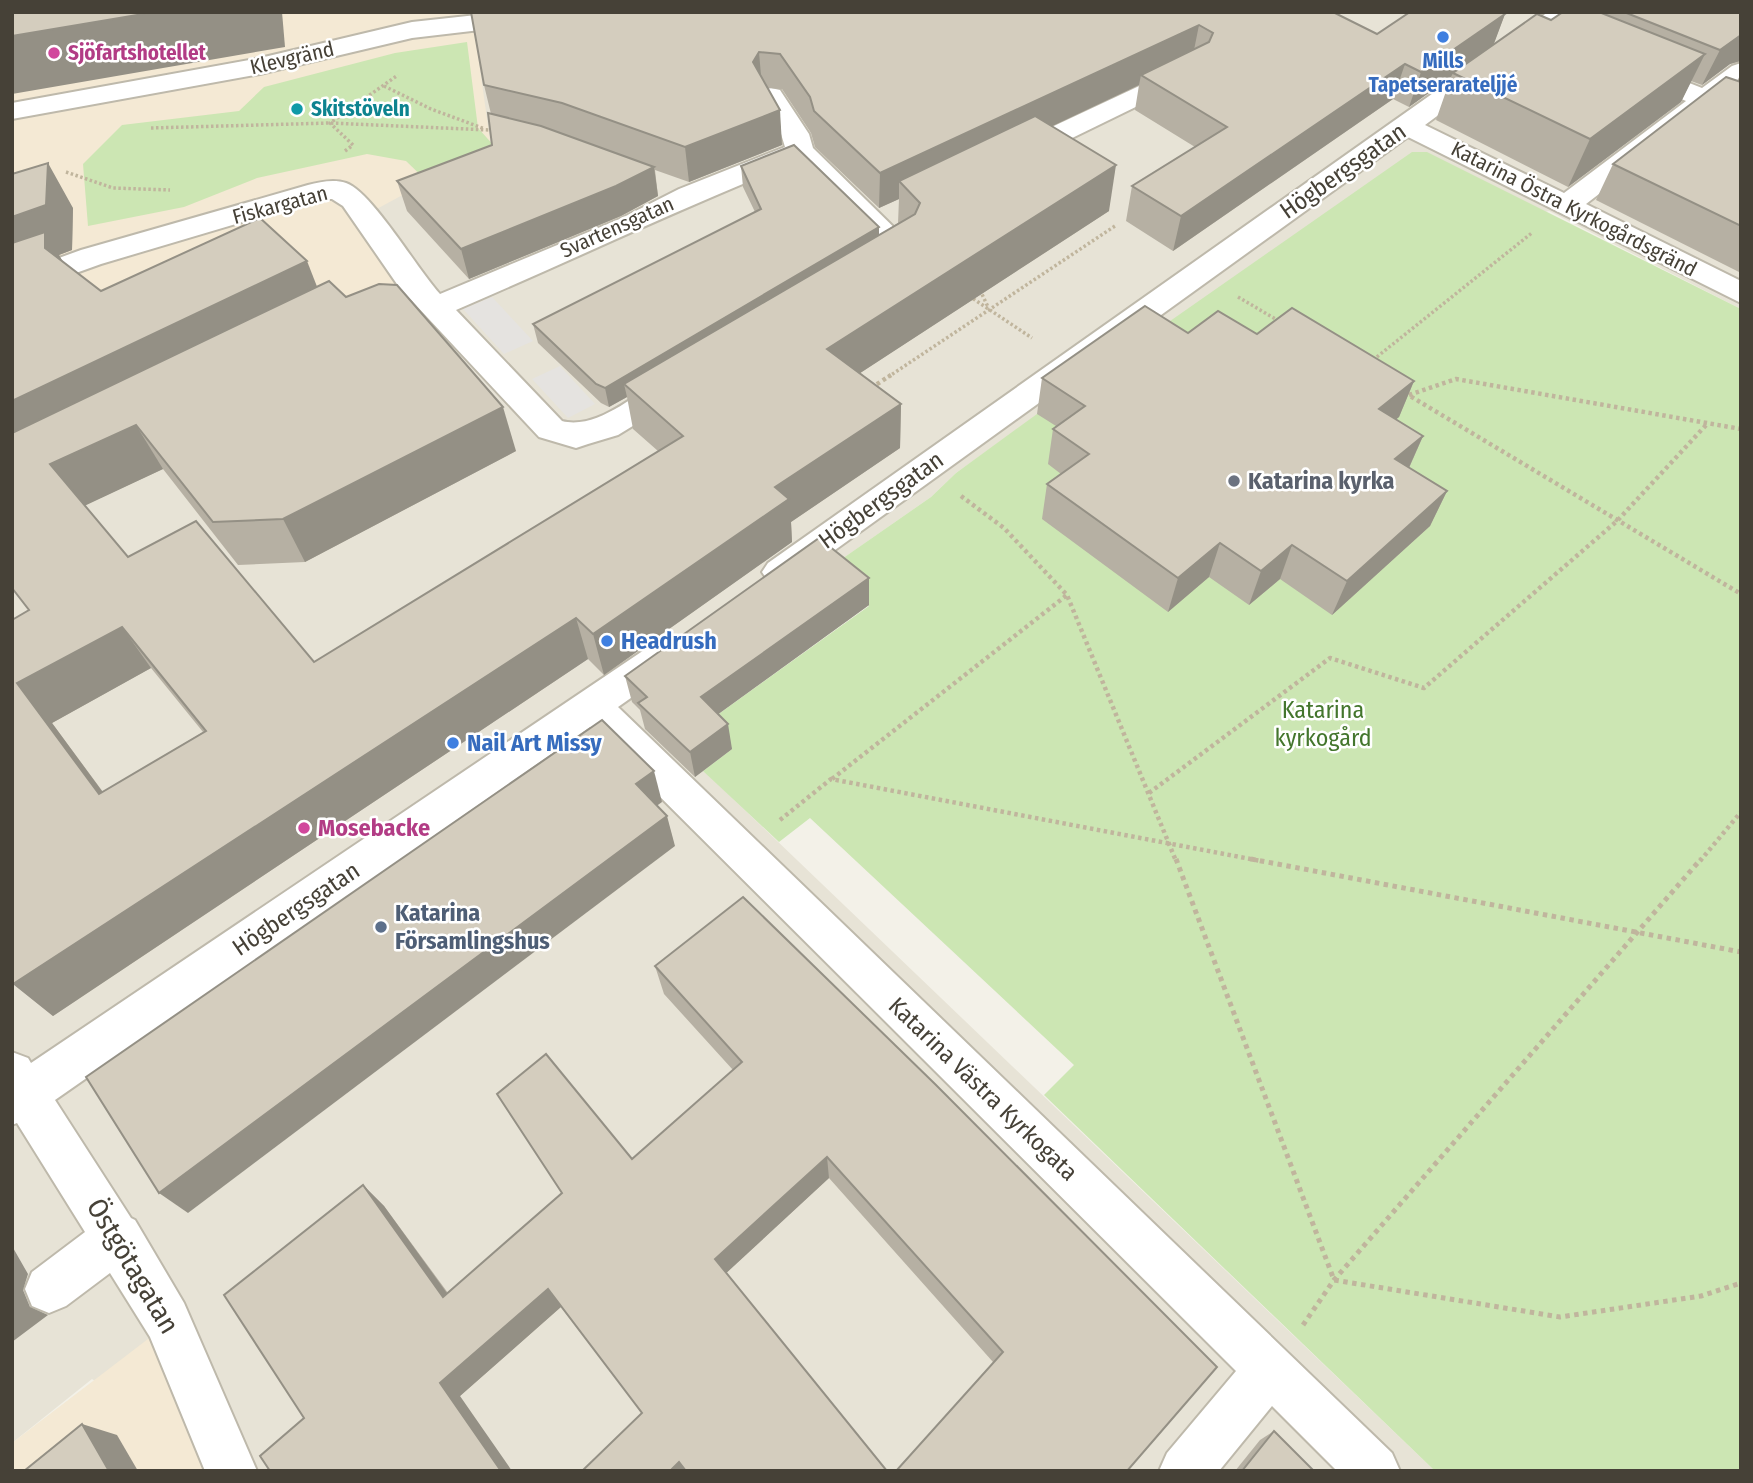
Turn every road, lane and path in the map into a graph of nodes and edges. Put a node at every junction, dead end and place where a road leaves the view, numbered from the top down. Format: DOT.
graph roads {
  1 [pos="573,12"];
  2 [pos="1565,12"];
  3 [pos="1511,20"];
  4 [pos="1536,31"];
  5 [pos="1561,41"];
  6 [pos="1608,60"];
  7 [pos="406,69"];
  8 [pos="1191,70"];
  9 [pos="1741,71"];
  10 [pos="383,85"];
  11 [pos="771,96"];
  12 [pos="1705,99"];
  13 [pos="12,111"];
  14 [pos="1741,114"];
  15 [pos="330,123"];
  16 [pos="1407,126"];
  17 [pos="150,128"];
  18 [pos="800,151"];
  19 [pos="336,158"];
  20 [pos="996,164"];
  21 [pos="65,172"];
  22 [pos="650,180"];
  23 [pos="689,194"];
  24 [pos="1567,205"];
  25 [pos="236,217"];
  26 [pos="1115,226"];
  27 [pos="902,250"];
  28 [pos="1196,273"];
  29 [pos="855,278"];
  30 [pos="12,286"];
  31 [pos="974,286"];
  32 [pos="1741,293"];
  33 [pos="436,307"];
  34 [pos="988,309"];
  35 [pos="1291,328"];
  36 [pos="1028,335"];
  37 [pos="1372,360"];
  38 [pos="701,370"];
  39 [pos="1397,388"];
  40 [pos="864,392"];
  41 [pos="1409,395"];
  42 [pos="1707,423"];
  43 [pos="1741,429"];
  44 [pos="924,469"];
  45 [pos="1617,521"];
  46 [pos="759,587"];
  47 [pos="1741,594"];
  48 [pos="1067,595"];
  49 [pos="692,635"];
  50 [pos="593,706"];
  51 [pos="831,779"];
  52 [pos="1149,793"];
  53 [pos="1741,812"];
  54 [pos="1170,844"];
  55 [pos="740,850"];
  56 [pos="1639,933"];
  57 [pos="1741,952"];
  58 [pos="17,1090"];
  59 [pos="118,1237"];
  60 [pos="1335,1280"];
  61 [pos="1741,1283"];
  62 [pos="49,1289"];
  63 [pos="1269,1371"];
  64 [pos="231,1471"];
  65 [pos="1185,1471"];
  66 [pos="1374,1471"];
  1 -- 13 [label="street, Klevgränd"];
  2 -- 4 [label="street, Högbergsgatan"];
  3 -- 4 [label="street"];
  4 -- 5 [label="street"];
  4 -- 16 [label="street, Högbergsgatan"];
  6 -- 12 [label="street"];
  7 -- 10 [label="path"];
  8 -- 20 [label="street"];
  9 -- 12 [label="street"];
  10 -- 15 [label="path"];
  10 -- 15 [label="path"];
  11 -- 18 [label="street"];
  12 -- 14 [label="street"];
  12 -- 24 [label="street"];
  15 -- 17 [label="path"];
  15 -- 19 [label="path"];
  16 -- 24 [label="street, Katarina Östra Kyrkogårdsgränd"];
  16 -- 28 [label="street, Högbergsgatan"];
  18 -- 23 [label="street, Svartensgatan"];
  18 -- 27 [label="street"];
  21 -- 25 [label="path"];
  22 -- 23 [label="street"];
  23 -- 33 [label="street, Svartensgatan"];
  24 -- 32 [label="street, Katarina Östra Kyrkogårdsgränd"];
  24 -- 37 [label="path"];
  25 -- 30 [label="street, Fiskargatan"];
  25 -- 33 [label="street, Fiskargatan"];
  26 -- 34 [label="path"];
  27 -- 29 [label="street"];
  27 -- 34 [label="path"];
  28 -- 35 [label="path"];
  28 -- 44 [label="street, Högbergsgatan"];
  31 -- 34 [label="path"];
  33 -- 38 [label="street, Fiskargatan"];
  34 -- 36 [label="path"];
  34 -- 40 [label="path"];
  39 -- 41 [label="path"];
  41 -- 42 [label="path"];
  41 -- 45 [label="path"];
  42 -- 43 [label="path"];
  42 -- 45 [label="path"];
  44 -- 46 [label="street, Högbergsgatan"];
  44 -- 48 [label="path"];
  45 -- 47 [label="path"];
  45 -- 52 [label="path"];
  48 -- 51 [label="path"];
  48 -- 52 [label="path"];
  49 -- 50 [label="street, Högbergsgatan"];
  50 -- 55 [label="street, Katarina Västra Kyrkogata"];
  50 -- 58 [label="street, Högbergsgatan"];
  51 -- 54 [label="path"];
  51 -- 55 [label="path"];
  52 -- 54 [label="path"];
  53 -- 56 [label="path"];
  54 -- 56 [label="path"];
  54 -- 60 [label="path"];
  55 -- 63 [label="street, Katarina Västra Kyrkogata"];
  56 -- 57 [label="path"];
  56 -- 60 [label="path"];
  58 -- 59 [label="street, Östgötagatan"];
  59 -- 62 [label="street"];
  59 -- 64 [label="street, Östgötagatan"];
  60 -- 61 [label="path"];
  60 -- 63 [label="path"];
  63 -- 65 [label="street"];
  63 -- 66 [label="street, Katarina Västra Kyrkogata"];
}
